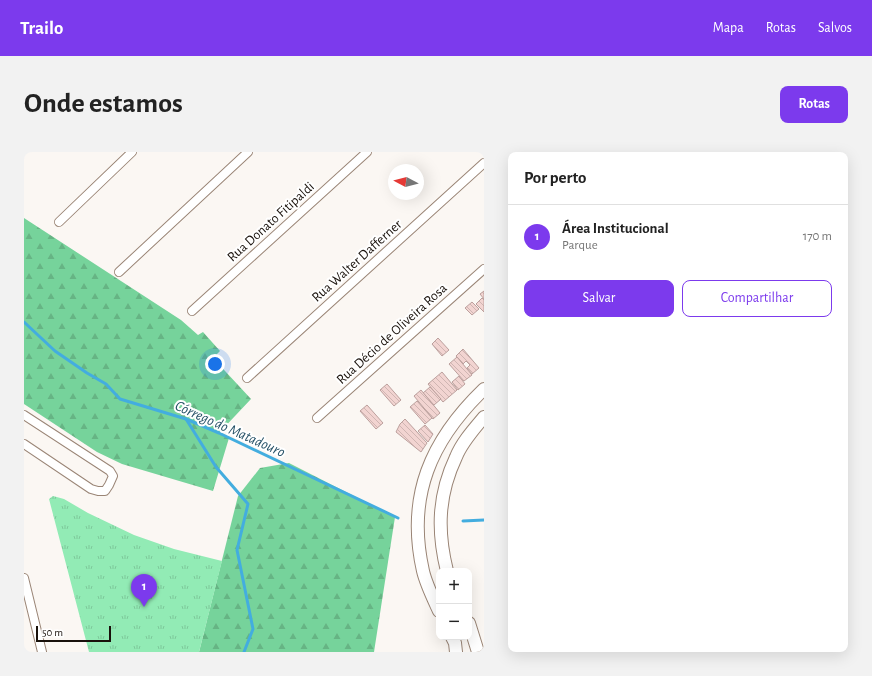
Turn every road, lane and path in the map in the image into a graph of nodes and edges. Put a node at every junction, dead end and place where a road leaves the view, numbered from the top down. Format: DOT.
graph roads {
  1 [pos="132,152"];
  2 [pos="248,152"];
  3 [pos="367,152"];
  4 [pos="484,164"];
  5 [pos="59,222"];
  6 [pos="484,269"];
  7 [pos="119,272"];
  8 [pos="192,311"];
  9 [pos="247,378"];
  10 [pos="484,389"];
  11 [pos="24,414"];
  12 [pos="484,417"];
  13 [pos="316,418"];
  14 [pos="24,444"];
  15 [pos="446,568"];
  16 [pos="24,578"];
  17 [pos="436,604"];
  18 [pos="472,633"];
  19 [pos="454,640"];
  20 [pos="42,652"];
  21 [pos="456,652"];
  22 [pos="478,652"];
  1 -- 5 [label="street"];
  2 -- 7 [label="street"];
  3 -- 8 [label="street, Rua Donato Fitipaldi"];
  4 -- 9 [label="street, Rua Walter Dafferner"];
  6 -- 13 [label="street, Rua Décio de Oliveira Rosa"];
  10 -- 17 [label="main road"];
  11 -- 14 [label="street"];
  12 -- 15 [label="main road"];
  16 -- 20 [label="street"];
  18 -- 22 [label="main road"];
  19 -- 21 [label="main road"];
}
